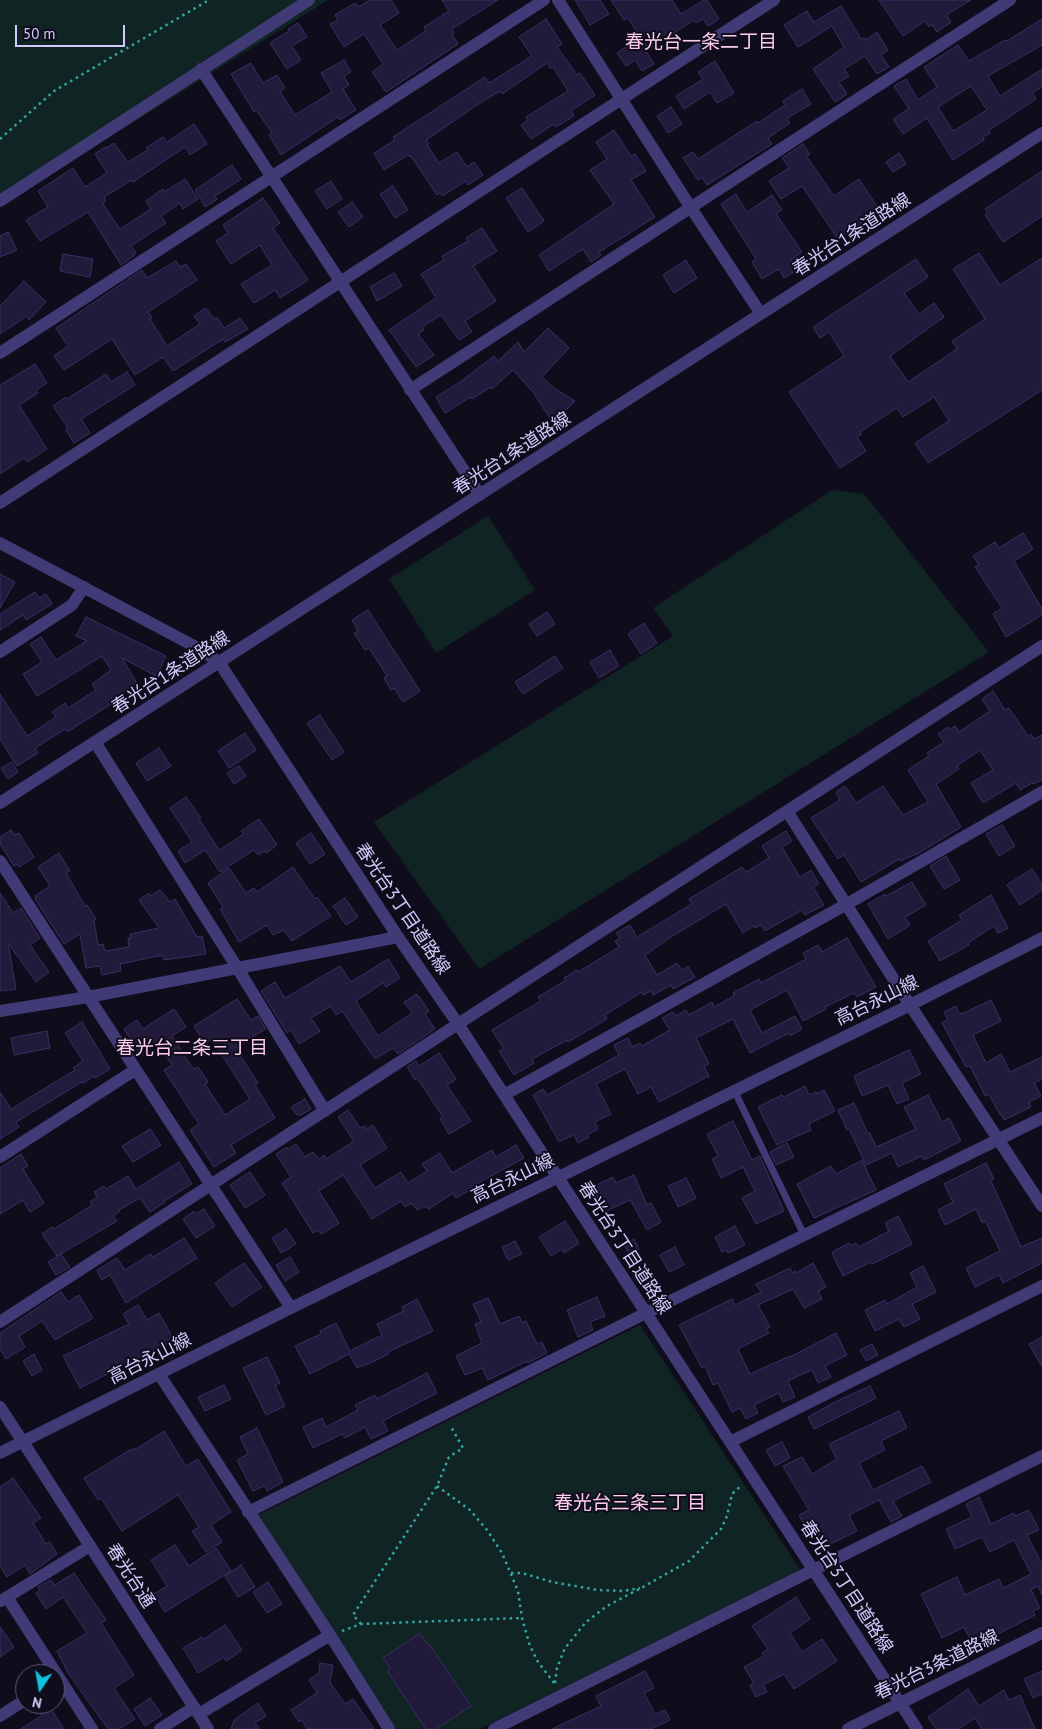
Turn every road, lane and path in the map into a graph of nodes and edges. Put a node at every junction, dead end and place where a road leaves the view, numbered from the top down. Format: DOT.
graph roads {
  1 [pos="209,0"];
  2 [pos="309,0"];
  3 [pos="544,0"];
  4 [pos="558,0"];
  5 [pos="774,0"];
  6 [pos="1010,0"];
  7 [pos="201,69"];
  8 [pos="621,99"];
  9 [pos="1042,133"];
  10 [pos="0,139"];
  11 [pos="273,177"];
  12 [pos="0,200"];
  13 [pos="691,208"];
  14 [pos="340,281"];
  15 [pos="761,314"];
  16 [pos="0,353"];
  17 [pos="410,390"];
  18 [pos="480,495"];
  19 [pos="0,503"];
  20 [pos="0,543"];
  21 [pos="84,587"];
  22 [pos="1042,646"];
  23 [pos="0,652"];
  24 [pos="219,662"];
  25 [pos="95,742"];
  26 [pos="1042,792"];
  27 [pos="0,803"];
  28 [pos="787,811"];
  29 [pos="0,861"];
  30 [pos="847,904"];
  31 [pos="398,937"];
  32 [pos="1042,938"];
  33 [pos="238,968"];
  34 [pos="88,997"];
  35 [pos="910,1005"];
  36 [pos="0,1011"];
  37 [pos="458,1024"];
  38 [pos="135,1070"];
  39 [pos="734,1090"];
  40 [pos="504,1095"];
  41 [pos="325,1111"];
  42 [pos="1042,1118"];
  43 [pos="1000,1139"];
  44 [pos="0,1157"];
  45 [pos="556,1177"];
  46 [pos="210,1186"];
  47 [pos="1042,1206"];
  48 [pos="804,1235"];
  49 [pos="1042,1286"];
  50 [pos="291,1308"];
  51 [pos="646,1313"];
  52 [pos="0,1322"];
  53 [pos="159,1374"];
  54 [pos="0,1407"];
  55 [pos="444,1415"];
  56 [pos="23,1442"];
  57 [pos="730,1442"];
  58 [pos="0,1453"];
  59 [pos="1042,1456"];
  60 [pos="752,1476"];
  61 [pos="437,1486"];
  62 [pos="248,1512"];
  63 [pos="90,1546"];
  64 [pos="813,1569"];
  65 [pos="511,1574"];
  66 [pos="644,1587"];
  67 [pos="3,1600"];
  68 [pos="522,1618"];
  69 [pos="361,1624"];
  70 [pos="1042,1633"];
  71 [pos="330,1635"];
  72 [pos="46,1664"];
  73 [pos="555,1683"];
  74 [pos="65,1691"];
  75 [pos="562,1696"];
  76 [pos="900,1703"];
  77 [pos="15,1706"];
  78 [pos="196,1711"];
  79 [pos="0,1716"];
  80 [pos="92,1729"];
  81 [pos="160,1729"];
  82 [pos="208,1729"];
  83 [pos="389,1729"];
  84 [pos="494,1729"];
  85 [pos="848,1729"];
  86 [pos="916,1729"];
  1 -- 10 [label="path"];
  2 -- 7 [label="street"];
  3 -- 11 [label="street"];
  4 -- 8 [label="street"];
  5 -- 8 [label="street"];
  6 -- 13 [label="street"];
  7 -- 11 [label="street"];
  7 -- 12 [label="street"];
  8 -- 13 [label="street"];
  8 -- 14 [label="street"];
  9 -- 15 [label="street, 春光台1条道路線"];
  11 -- 14 [label="street"];
  11 -- 16 [label="street"];
  13 -- 15 [label="street"];
  13 -- 17 [label="street"];
  14 -- 17 [label="street"];
  14 -- 19 [label="street"];
  15 -- 18 [label="street, 春光台1条道路線"];
  17 -- 18 [label="street"];
  18 -- 24 [label="street, 春光台1条道路線"];
  20 -- 21 [label="street"];
  21 -- 23 [label="street"];
  21 -- 24 [label="street"];
  22 -- 28 [label="street"];
  24 -- 25 [label="street, 春光台1条道路線"];
  24 -- 31 [label="street, 春光台3丁目道路線"];
  25 -- 27 [label="street, 春光台1条道路線"];
  25 -- 33 [label="street"];
  26 -- 30 [label="street"];
  28 -- 30 [label="street"];
  28 -- 37 [label="street"];
  29 -- 34 [label="street"];
  30 -- 35 [label="street"];
  30 -- 40 [label="street"];
  31 -- 33 [label="street"];
  31 -- 37 [label="street, 春光台3丁目道路線"];
  32 -- 35 [label="street, 高台永山線"];
  33 -- 34 [label="street"];
  33 -- 41 [label="street"];
  34 -- 36 [label="street"];
  34 -- 38 [label="street"];
  35 -- 39 [label="street, 高台永山線"];
  35 -- 43 [label="street"];
  37 -- 40 [label="street, 春光台3丁目道路線"];
  37 -- 41 [label="street"];
  38 -- 44 [label="street"];
  38 -- 46 [label="street"];
  39 -- 45 [label="street, 高台永山線"];
  39 -- 48 [label="lane"];
  40 -- 45 [label="street, 春光台3丁目道路線"];
  41 -- 46 [label="street"];
  42 -- 43 [label="street"];
  43 -- 47 [label="street"];
  43 -- 48 [label="street"];
  45 -- 50 [label="street, 高台永山線"];
  45 -- 51 [label="street, 春光台3丁目道路線"];
  46 -- 50 [label="street"];
  46 -- 52 [label="street"];
  48 -- 51 [label="street"];
  49 -- 57 [label="street"];
  50 -- 53 [label="street, 高台永山線"];
  51 -- 55 [label="street"];
  51 -- 57 [label="street, 春光台3丁目道路線"];
  53 -- 56 [label="street, 高台永山線"];
  53 -- 62 [label="street"];
  54 -- 56 [label="street, 春光台通"];
  55 -- 61 [label="path"];
  55 -- 62 [label="street"];
  56 -- 58 [label="street, 高台永山線"];
  56 -- 63 [label="street, 春光台通"];
  57 -- 60 [label="street, 春光台3丁目道路線"];
  59 -- 64 [label="street"];
  60 -- 64 [label="street, 春光台3丁目道路線"];
  60 -- 66 [label="path"];
  61 -- 65 [label="path"];
  61 -- 69 [label="path"];
  62 -- 71 [label="street"];
  63 -- 67 [label="street"];
  63 -- 78 [label="street, 春光台通"];
  64 -- 75 [label="street"];
  64 -- 76 [label="street, 春光台3丁目道路線"];
  65 -- 66 [label="path"];
  65 -- 68 [label="path"];
  66 -- 73 [label="path"];
  67 -- 72 [label="street"];
  68 -- 69 [label="path"];
  68 -- 73 [label="path"];
  69 -- 71 [label="path"];
  70 -- 76 [label="street, 春光台3条道路線"];
  71 -- 78 [label="street"];
  71 -- 83 [label="street"];
  73 -- 75 [label="path"];
  74 -- 80 [label="street"];
  75 -- 84 [label="street"];
  76 -- 85 [label="street, 春光台3条道路線"];
  76 -- 86 [label="street, 春光台3丁目道路線"];
  77 -- 79 [label="street"];
  78 -- 81 [label="street"];
  78 -- 82 [label="street, 春光台通"];
}
